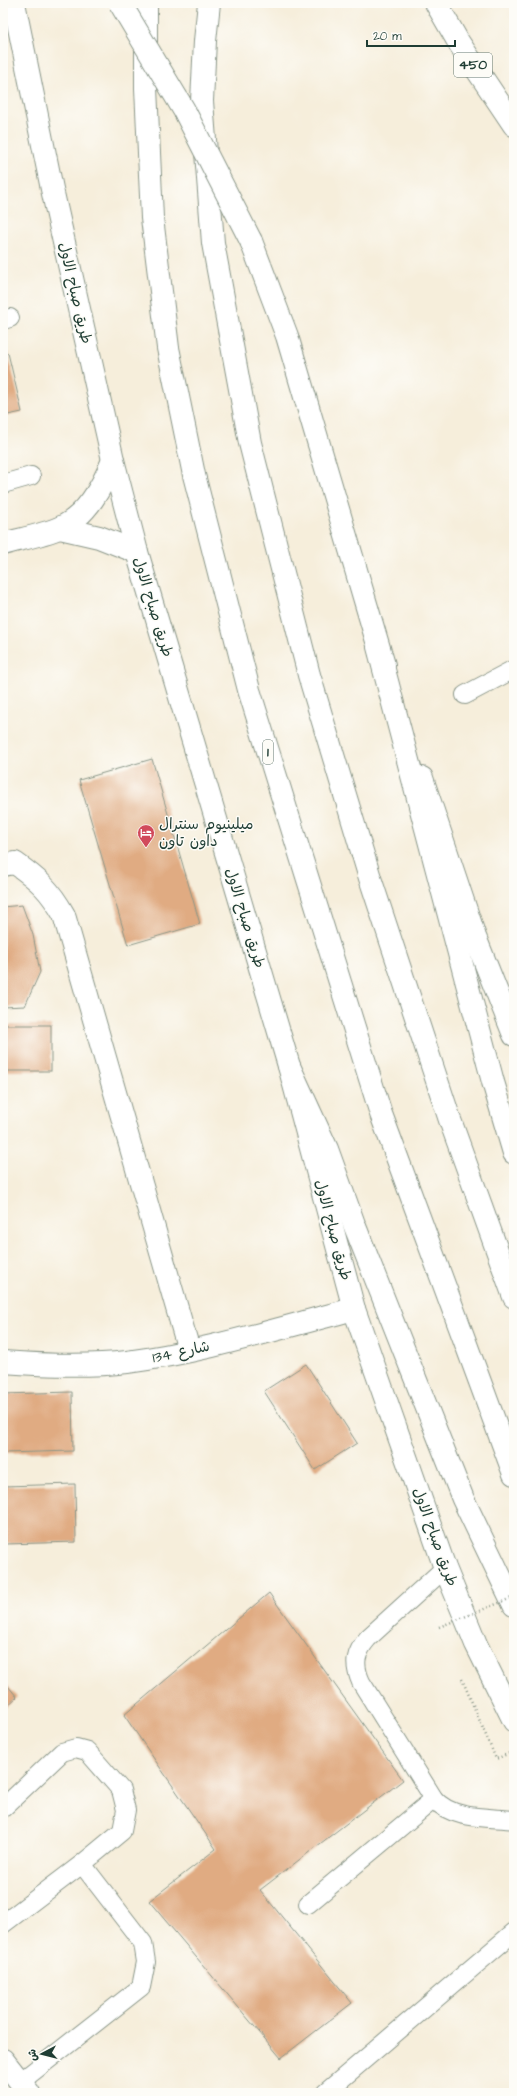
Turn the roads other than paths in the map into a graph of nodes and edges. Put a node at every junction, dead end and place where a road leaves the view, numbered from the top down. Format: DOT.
graph roads {
  1 [pos="14,3"];
  2 [pos="120,3"];
  3 [pos="146,3"];
  4 [pos="209,3"];
  5 [pos="436,3"];
  6 [pos="514,125"];
  7 [pos="113,460"];
  8 [pos="31,476"];
  9 [pos="3,484"];
  10 [pos="60,528"];
  11 [pos="3,544"];
  12 [pos="137,552"];
  13 [pos="378,647"];
  14 [pos="514,669"];
  15 [pos="465,695"];
  16 [pos="9,864"];
  17 [pos="514,1035"];
  18 [pos="289,1066"];
  19 [pos="514,1153"];
  20 [pos="514,1297"];
  21 [pos="354,1309"];
  22 [pos="190,1350"];
  23 [pos="3,1362"];
  24 [pos="514,1474"];
  25 [pos="444,1568"];
  26 [pos="514,1605"];
  27 [pos="514,1721"];
  28 [pos="434,1799"];
  29 [pos="3,1808"];
  30 [pos="514,1820"];
  31 [pos="82,1864"];
  32 [pos="308,1904"];
  33 [pos="3,1924"];
  34 [pos="514,1932"];
  35 [pos="3,2060"];
  36 [pos="24,2088"];
  37 [pos="325,2093"];
  1 -- 7 [label="main road, طريق صباح الاول"];
  2 -- 13 [label="main road, bridge"];
  3 -- 24 [label="main road, 1"];
  4 -- 20 [label="main road"];
  5 -- 6 [label="main road, 450"];
  7 -- 10 [label="main road"];
  7 -- 12 [label="main road, طريق صباح الاول"];
  8 -- 9 [label="lane"];
  10 -- 11 [label="main road"];
  10 -- 12 [label="main road"];
  12 -- 18 [label="main road, طريق صباح الاول"];
  13 -- 17 [label="main road"];
  13 -- 19 [label="main road"];
  14 -- 15 [label="lane"];
  16 -- 22 [label="main road"];
  18 -- 21 [label="main road, طريق صباح الاول"];
  18 -- 26 [label="main road"];
  21 -- 22 [label="main road, شارع 134"];
  21 -- 25 [label="main road, طريق صباح الاول"];
  22 -- 23 [label="main road, شارع 134"];
  25 -- 27 [label="main road, طريق صباح الاول"];
  25 -- 28 [label="lane"];
  28 -- 30 [label="lane"];
  28 -- 32 [label="lane"];
  29 -- 31 [label="lane"];
  31 -- 33 [label="lane"];
  31 -- 36 [label="lane"];
  34 -- 37 [label="lane"];
  35 -- 36 [label="main road"];
}
